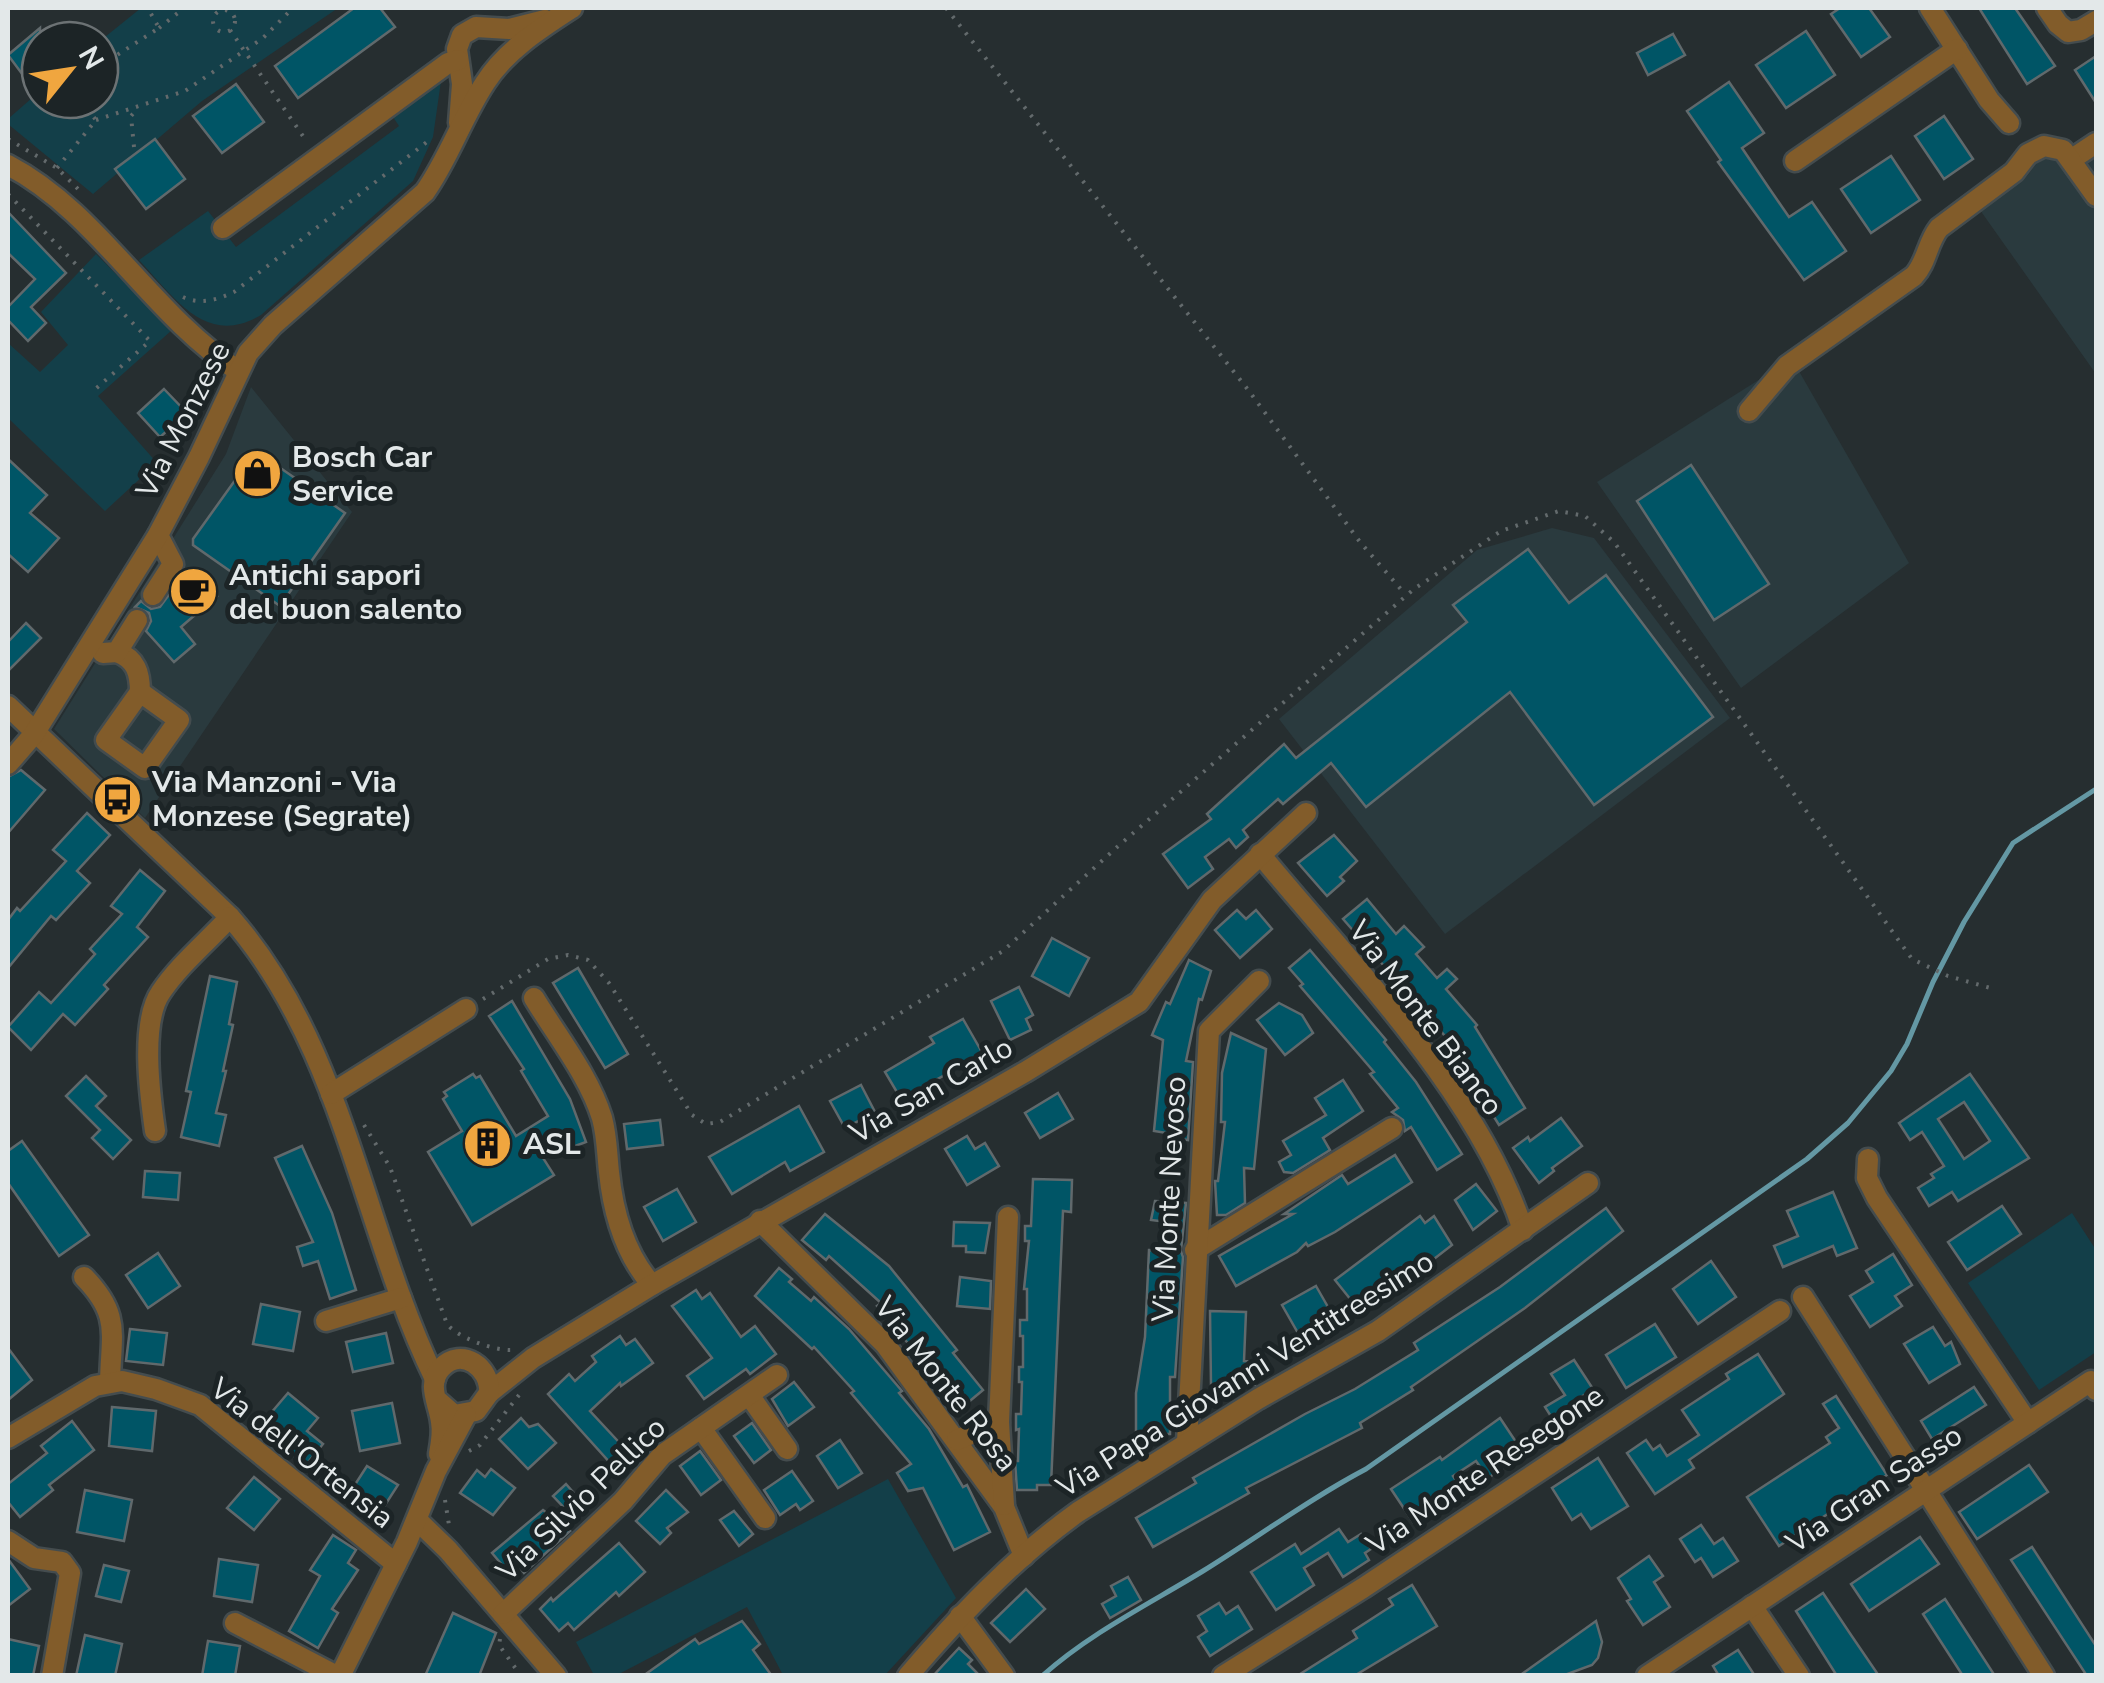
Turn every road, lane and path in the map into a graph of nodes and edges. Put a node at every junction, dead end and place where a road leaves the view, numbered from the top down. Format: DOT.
graph roads {
  1 [pos="184,8"];
  2 [pos="293,8"];
  3 [pos="946,8"];
  4 [pos="1930,8"];
  5 [pos="2047,8"];
  6 [pos="219,9"];
  7 [pos="566,11"];
  8 [pos="150,12"];
  9 [pos="2096,21"];
  10 [pos="159,28"];
  11 [pos="488,28"];
  12 [pos="230,30"];
  13 [pos="1957,49"];
  14 [pos="244,51"];
  15 [pos="120,53"];
  16 [pos="458,60"];
  17 [pos="498,67"];
  18 [pos="141,106"];
  19 [pos="120,113"];
  20 [pos="96,120"];
  21 [pos="2009,123"];
  22 [pos="433,137"];
  23 [pos="456,140"];
  24 [pos="2096,143"];
  25 [pos="134,146"];
  26 [pos="318,158"];
  27 [pos="2072,159"];
  28 [pos="1795,161"];
  29 [pos="8,165"];
  30 [pos="57,168"];
  31 [pos="8,194"];
  32 [pos="2096,195"];
  33 [pos="222,228"];
  34 [pos="193,302"];
  35 [pos="237,370"];
  36 [pos="91,393"];
  37 [pos="1749,411"];
  38 [pos="158,535"];
  39 [pos="153,595"];
  40 [pos="1407,596"];
  41 [pos="137,620"];
  42 [pos="116,652"];
  43 [pos="86,654"];
  44 [pos="140,692"];
  45 [pos="8,706"];
  46 [pos="34,734"];
  47 [pos="8,764"];
  48 [pos="1306,813"];
  49 [pos="1260,854"];
  50 [pos="230,917"];
  51 [pos="1259,981"];
  52 [pos="1994,989"];
  53 [pos="534,998"];
  54 [pos="466,1009"];
  55 [pos="331,1094"];
  56 [pos="1392,1128"];
  57 [pos="155,1131"];
  58 [pos="1868,1159"];
  59 [pos="1588,1183"];
  60 [pos="1008,1217"];
  61 [pos="760,1221"];
  62 [pos="1523,1230"];
  63 [pos="1195,1250"];
  64 [pos="84,1277"];
  65 [pos="652,1285"];
  66 [pos="1802,1298"];
  67 [pos="403,1303"];
  68 [pos="1780,1311"];
  69 [pos="326,1321"];
  70 [pos="533,1358"];
  71 [pos="479,1365"];
  72 [pos="442,1371"];
  73 [pos="777,1375"];
  74 [pos="110,1382"];
  75 [pos="525,1388"];
  76 [pos="2096,1390"];
  77 [pos="489,1393"];
  78 [pos="749,1395"];
  79 [pos="437,1400"];
  80 [pos="466,1415"];
  81 [pos="998,1422"];
  82 [pos="2028,1423"];
  83 [pos="701,1428"];
  84 [pos="8,1438"];
  85 [pos="957,1440"];
  86 [pos="1187,1442"];
  87 [pos="787,1448"];
  88 [pos="466,1454"];
  89 [pos="436,1471"];
  90 [pos="1925,1490"];
  91 [pos="446,1500"];
  92 [pos="1004,1507"];
  93 [pos="765,1518"];
  94 [pos="417,1520"];
  95 [pos="452,1534"];
  96 [pos="8,1542"];
  97 [pos="1024,1556"];
  98 [pos="396,1564"];
  99 [pos="1752,1606"];
  100 [pos="503,1614"];
  101 [pos="960,1616"];
  102 [pos="234,1623"];
  103 [pos="52,1676"];
  104 [pos="338,1676"];
  105 [pos="556,1676"];
  106 [pos="908,1676"];
  107 [pos="1004,1676"];
  108 [pos="1223,1676"];
  109 [pos="1647,1676"];
  110 [pos="1799,1676"];
  111 [pos="2044,1676"];
  1 -- 10 [label="path"];
  2 -- 14 [label="path"];
  3 -- 40 [label="path"];
  4 -- 13 [label="street"];
  5 -- 9 [label="street"];
  6 -- 12 [label="path"];
  6 -- 12 [label="path"];
  7 -- 11 [label="street, Via Monzese"];
  7 -- 17 [label="street, Via Monzese"];
  8 -- 10 [label="path"];
  10 -- 15 [label="path"];
  11 -- 16 [label="street"];
  11 -- 17 [label="street"];
  12 -- 14 [label="path"];
  13 -- 21 [label="street"];
  13 -- 28 [label="street"];
  14 -- 18 [label="path"];
  14 -- 26 [label="path"];
  16 -- 17 [label="street"];
  16 -- 23 [label="street, Via Monzese"];
  16 -- 26 [label="street"];
  17 -- 23 [label="street, Via Monzese"];
  18 -- 19 [label="path"];
  18 -- 25 [label="path"];
  20 -- 30 [label="path"];
  22 -- 34 [label="path"];
  23 -- 35 [label="street, Via Monzese"];
  24 -- 27 [label="street"];
  26 -- 33 [label="street"];
  27 -- 32 [label="street"];
  27 -- 37 [label="street"];
  29 -- 35 [label="street"];
  31 -- 36 [label="path"];
  35 -- 38 [label="street, Via Monzese"];
  38 -- 39 [label="street"];
  38 -- 43 [label="street, Via Monzese"];
  40 -- 52 [label="path"];
  40 -- 54 [label="path"];
  41 -- 42 [label="street"];
  42 -- 43 [label="street"];
  42 -- 44 [label="street"];
  43 -- 46 [label="street, Via Monzese"];
  45 -- 46 [label="street"];
  46 -- 47 [label="street, Via Monzese"];
  46 -- 50 [label="street"];
  48 -- 49 [label="street, Via San Carlo"];
  49 -- 61 [label="street, Via San Carlo"];
  49 -- 62 [label="street, Via Monte Bianco"];
  50 -- 55 [label="street"];
  50 -- 57 [label="street"];
  51 -- 63 [label="street, Via Monte Nevoso"];
  53 -- 65 [label="street"];
  54 -- 55 [label="street"];
  55 -- 67 [label="street"];
  56 -- 63 [label="street"];
  58 -- 82 [label="street"];
  59 -- 62 [label="street, Via Papa Giovanni Ventitreesimo"];
  60 -- 81 [label="street"];
  61 -- 65 [label="street, Via San Carlo"];
  61 -- 85 [label="street, Via Monte Rosa"];
  62 -- 86 [label="street, Via Papa Giovanni Ventitreesimo"];
  63 -- 86 [label="street, Via Monte Nevoso"];
  64 -- 74 [label="street"];
  65 -- 70 [label="street, Via San Carlo"];
  66 -- 90 [label="street"];
  67 -- 69 [label="street"];
  67 -- 72 [label="street"];
  68 -- 108 [label="street, Via Monte Resegone"];
  70 -- 71 [label="street, Via San Carlo"];
  70 -- 77 [label="street, Via San Carlo"];
  71 -- 72 [label="street"];
  71 -- 77 [label="street"];
  72 -- 79 [label="street"];
  73 -- 78 [label="street, Via Silvio Pellico"];
  74 -- 84 [label="street"];
  74 -- 98 [label="street, Via dell'Ortensia"];
  75 -- 88 [label="path"];
  76 -- 82 [label="street, Via Gran Sasso"];
  77 -- 80 [label="street"];
  78 -- 83 [label="street, Via Silvio Pellico"];
  78 -- 87 [label="street"];
  79 -- 80 [label="street"];
  79 -- 89 [label="street"];
  80 -- 89 [label="street"];
  81 -- 85 [label="street"];
  81 -- 92 [label="street"];
  82 -- 90 [label="street, Via Gran Sasso"];
  83 -- 93 [label="street, Via Silvio Pellico"];
  83 -- 100 [label="street, Via Silvio Pellico"];
  85 -- 92 [label="street, Via Monte Rosa"];
  86 -- 97 [label="street, Via Papa Giovanni Ventitreesimo"];
  89 -- 94 [label="street"];
  90 -- 99 [label="street, Via Gran Sasso"];
  90 -- 111 [label="street"];
  91 -- 95 [label="path"];
  92 -- 97 [label="street, Via Monte Rosa"];
  94 -- 98 [label="street"];
  94 -- 100 [label="street"];
  96 -- 103 [label="street"];
  97 -- 101 [label="street, Via Papa Giovanni Ventitreesimo"];
  98 -- 104 [label="street"];
  99 -- 109 [label="street, Via Gran Sasso"];
  99 -- 110 [label="street"];
  100 -- 105 [label="street"];
  101 -- 106 [label="street, Via Papa Giovanni Ventitreesimo"];
  101 -- 107 [label="street"];
  102 -- 104 [label="street"];
}
